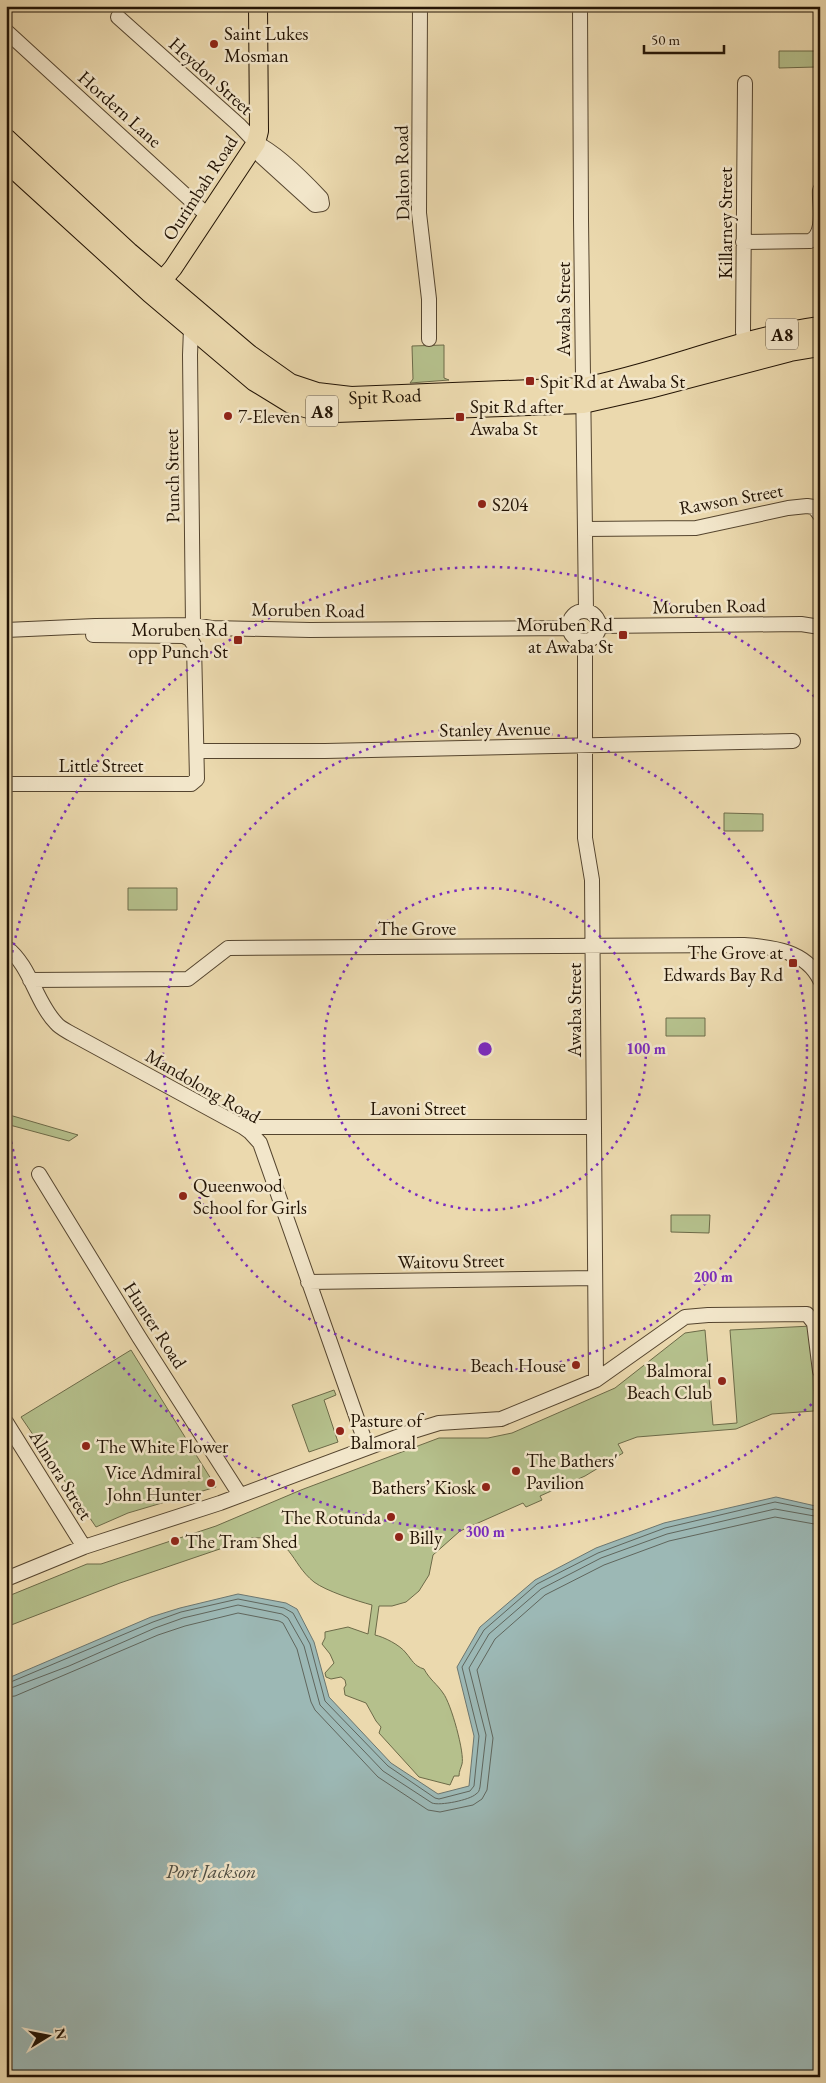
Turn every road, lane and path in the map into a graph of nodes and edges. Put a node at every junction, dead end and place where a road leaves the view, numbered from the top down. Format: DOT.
graph roads {
  1 [pos="258,6"];
  2 [pos="420,6"];
  3 [pos="580,6"];
  4 [pos="118,16"];
  5 [pos="6,31"];
  6 [pos="745,83"];
  7 [pos="6,139"];
  8 [pos="256,143"];
  9 [pos="6,161"];
  10 [pos="820,190"];
  11 [pos="207,215"];
  12 [pos="743,242"];
  13 [pos="157,287"];
  14 [pos="820,327"];
  15 [pos="191,328"];
  16 [pos="429,339"];
  17 [pos="820,346"];
  18 [pos="748,352"];
  19 [pos="583,395"];
  20 [pos="820,515"];
  21 [pos="584,529"];
  22 [pos="586,611"];
  23 [pos="193,625"];
  24 [pos="599,626"];
  25 [pos="820,627"];
  26 [pos="570,628"];
  27 [pos="47,629"];
  28 [pos="6,630"];
  29 [pos="585,640"];
  30 [pos="794,741"];
  31 [pos="585,745"];
  32 [pos="197,750"];
  33 [pos="6,784"];
  34 [pos="592,946"];
  35 [pos="6,947"];
  36 [pos="30,980"];
  37 [pos="820,980"];
  38 [pos="243,1127"];
  39 [pos="594,1127"];
  40 [pos="39,1174"];
  41 [pos="595,1278"];
  42 [pos="308,1282"];
  43 [pos="820,1371"];
  44 [pos="596,1380"];
  45 [pos="6,1422"];
  46 [pos="367,1448"];
  47 [pos="240,1495"];
  48 [pos="84,1547"];
  49 [pos="6,1579"];
  1 -- 8 [label="main road, Ourimbah Road"];
  2 -- 16 [label="street, Dalton Road"];
  3 -- 19 [label="street, Awaba Street"];
  4 -- 8 [label="street, Heydon Street"];
  5 -- 11 [label="street, Hordern Lane"];
  6 -- 12 [label="street, Killarney Street"];
  7 -- 13 [label="highway, Spit Road / A8"];
  8 -- 8 [label="street, Heydon Street"];
  8 -- 11 [label="main road, Ourimbah Road"];
  9 -- 13 [label="highway, Spit Road / A8"];
  10 -- 12 [label="street"];
  11 -- 13 [label="main road, Ourimbah Road"];
  12 -- 18 [label="street, Killarney Street"];
  13 -- 15 [label="highway, Spit Road / A8"];
  13 -- 19 [label="highway, Spit Road / A8"];
  14 -- 18 [label="highway, Spit Road / A8"];
  15 -- 19 [label="highway, Spit Road / A8"];
  15 -- 23 [label="street, Punch Street"];
  17 -- 18 [label="highway, Spit Road / A8"];
  18 -- 19 [label="highway, Spit Road / A8"];
  19 -- 21 [label="street, Awaba Street"];
  20 -- 21 [label="street, Rawson Street"];
  21 -- 22 [label="street, Awaba Street"];
  22 -- 24 [label="street"];
  22 -- 26 [label="street"];
  23 -- 26 [label="street, Moruben Road"];
  23 -- 27 [label="street, Moruben Road"];
  24 -- 25 [label="street, Moruben Road"];
  24 -- 29 [label="street"];
  26 -- 29 [label="street"];
  27 -- 28 [label="street, Moruben Road"];
  27 -- 32 [label="street, Moruben Road"];
  29 -- 31 [label="street, Awaba Street"];
  30 -- 31 [label="street, Stanley Avenue"];
  31 -- 32 [label="street, Stanley Avenue"];
  31 -- 34 [label="street, Awaba Street"];
  32 -- 33 [label="street, Little Street"];
  34 -- 36 [label="street, The Grove"];
  34 -- 37 [label="street, The Grove"];
  34 -- 39 [label="street, Awaba Street"];
  35 -- 36 [label="street, Mandolong Road"];
  36 -- 38 [label="street, Mandolong Road"];
  38 -- 39 [label="street, Lavoni Street"];
  38 -- 42 [label="street, Mandolong Road"];
  39 -- 41 [label="street, Awaba Street"];
  40 -- 47 [label="street, Hunter Road"];
  41 -- 42 [label="street, Waitovu Street"];
  41 -- 44 [label="street, Awaba Street"];
  42 -- 46 [label="street, Mandolong Road"];
  43 -- 44 [label="street"];
  44 -- 46 [label="street"];
  45 -- 48 [label="street, Almora Street"];
  46 -- 47 [label="street"];
  47 -- 48 [label="street"];
  48 -- 49 [label="street"];
}
